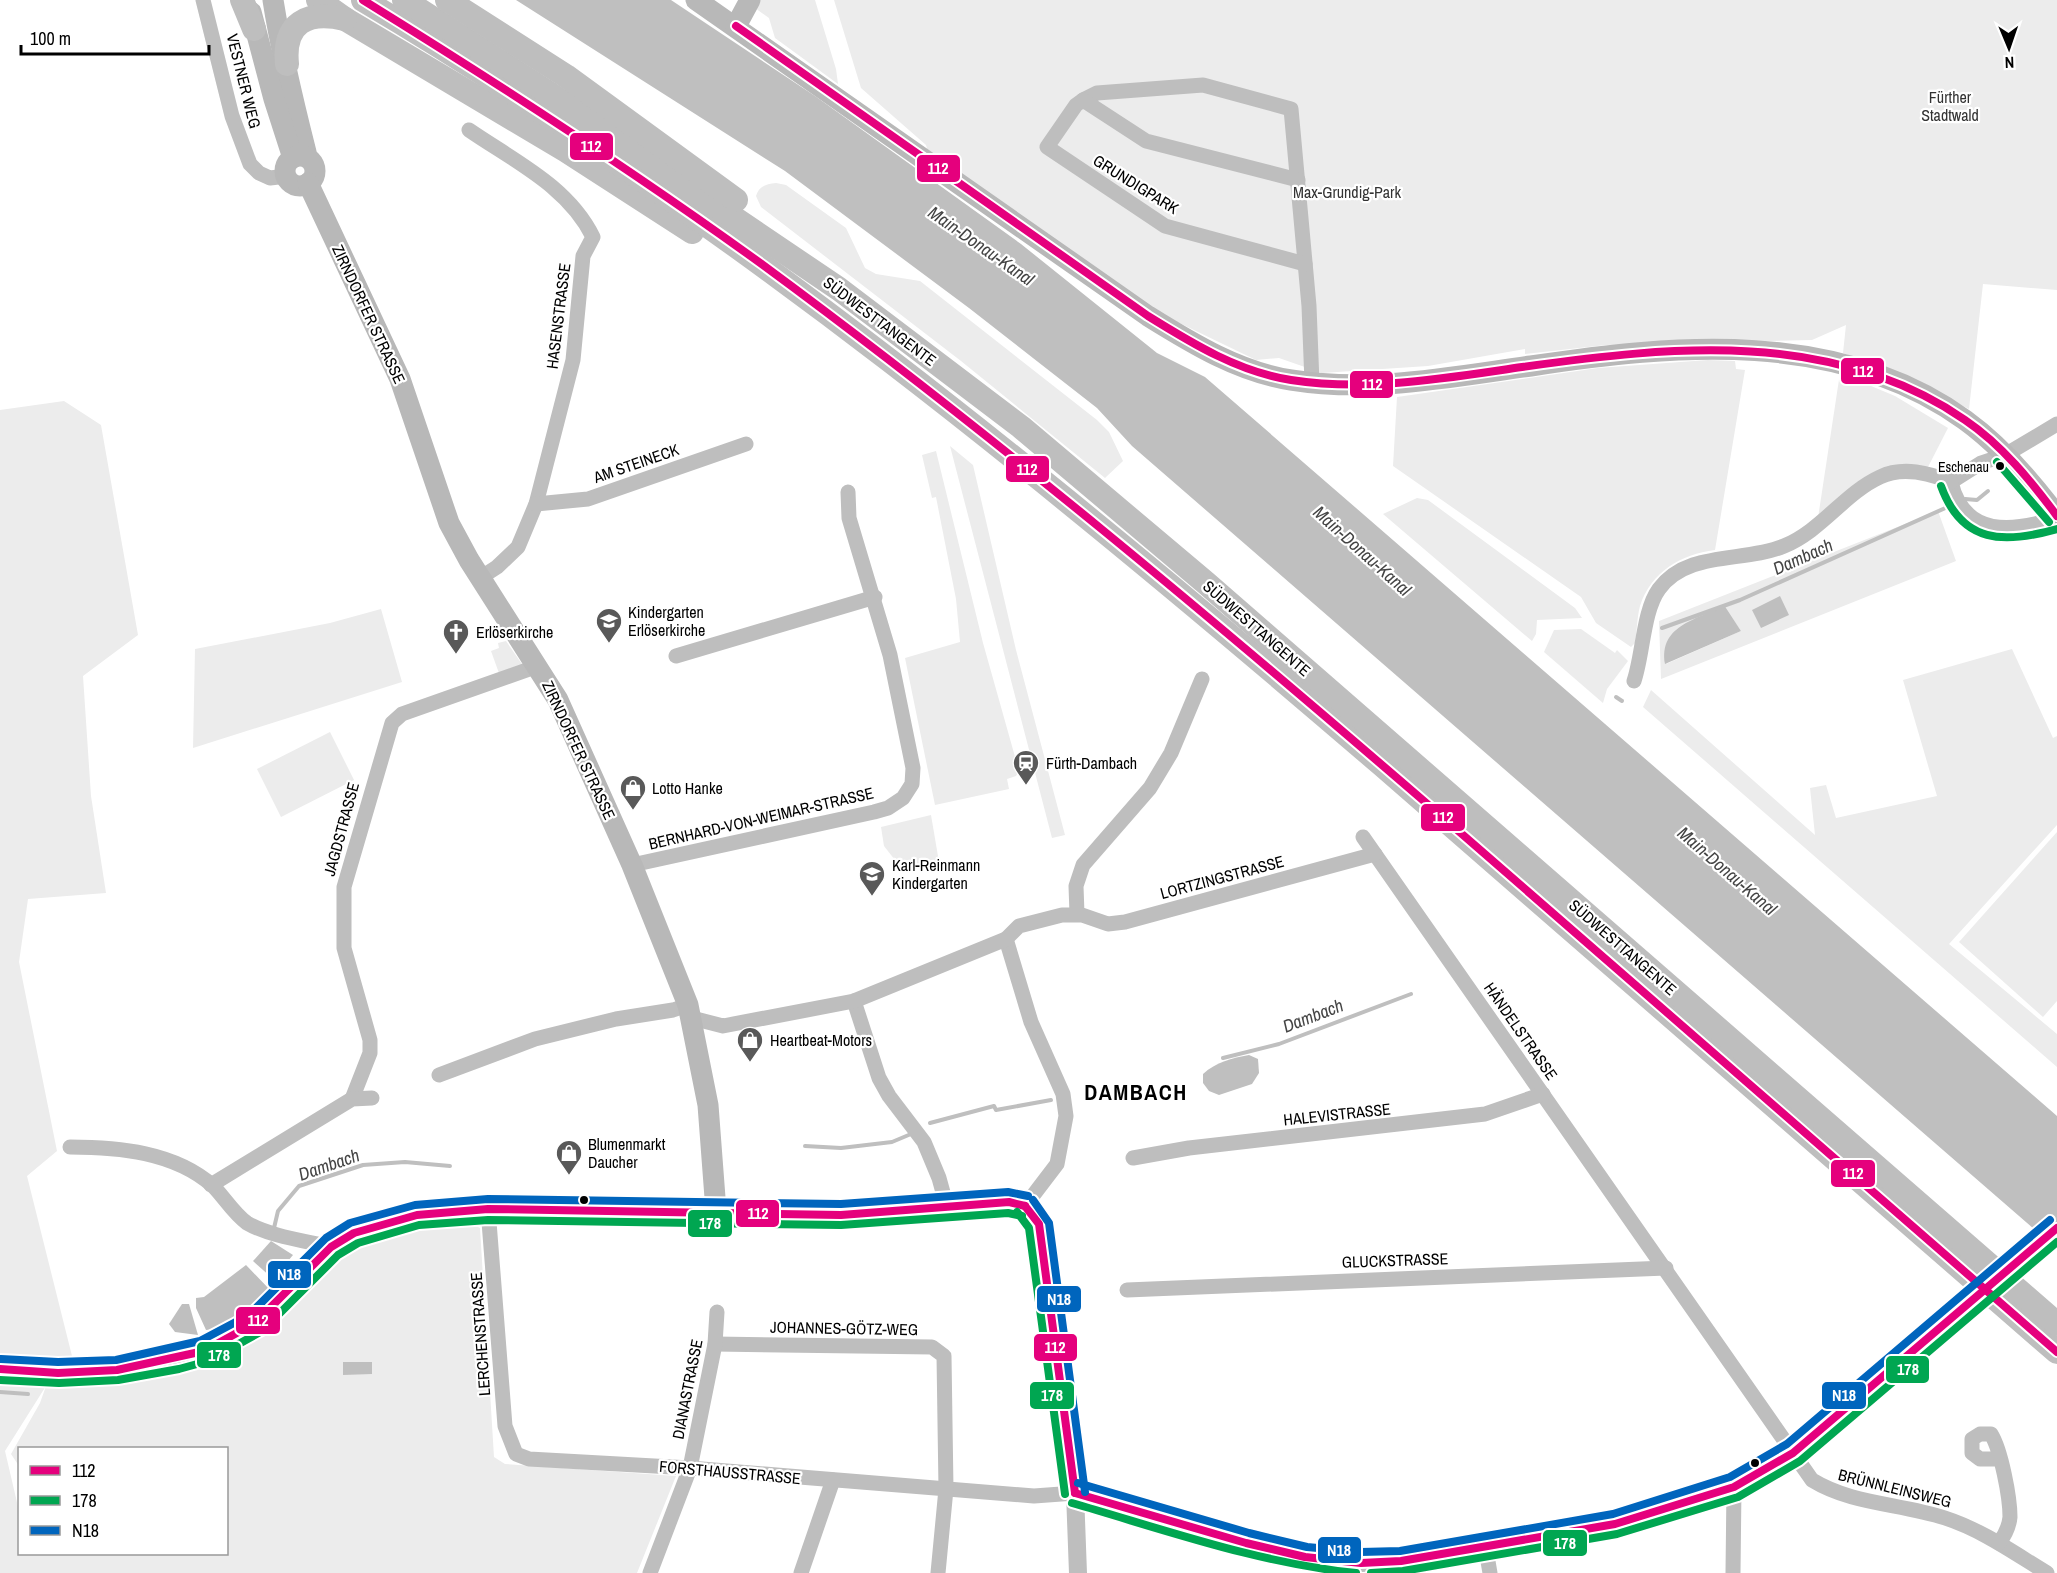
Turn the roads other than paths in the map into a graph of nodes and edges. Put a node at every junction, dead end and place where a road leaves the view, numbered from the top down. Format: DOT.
graph roads {
  1 [pos="203,0"];
  2 [pos="242,0"];
  3 [pos="249,0"];
  4 [pos="273,0"];
  5 [pos="318,0"];
  6 [pos="363,0"];
  7 [pos="404,0"];
  8 [pos="447,0"];
  9 [pos="696,0"];
  10 [pos="750,0"];
  11 [pos="345,19"];
  12 [pos="736,26"];
  13 [pos="254,29"];
  14 [pos="287,64"];
  15 [pos="1083,100"];
  16 [pos="469,130"];
  17 [pos="296,164"];
  18 [pos="1298,180"];
  19 [pos="1305,264"];
  20 [pos="839,289"];
  21 [pos="809,298"];
  22 [pos="1312,383"];
  23 [pos="2057,424"];
  24 [pos="746,444"];
  25 [pos="2005,455"];
  26 [pos="1951,482"];
  27 [pos="848,492"];
  28 [pos="536,504"];
  29 [pos="2057,517"];
  30 [pos="480,578"];
  31 [pos="875,597"];
  32 [pos="676,656"];
  33 [pos="538,666"];
  34 [pos="1202,679"];
  35 [pos="1634,681"];
  36 [pos="1363,837"];
  37 [pos="1376,854"];
  38 [pos="632,865"];
  39 [pos="1077,914"];
  40 [pos="1006,939"];
  41 [pos="854,1000"];
  42 [pos="690,1012"];
  43 [pos="440,1075"];
  44 [pos="1543,1094"];
  45 [pos="352,1098"];
  46 [pos="372,1098"];
  47 [pos="70,1147"];
  48 [pos="1133,1158"];
  49 [pos="212,1185"];
  50 [pos="1026,1206"];
  51 [pos="947,1207"];
  52 [pos="488,1209"];
  53 [pos="716,1211"];
  54 [pos="2057,1228"];
  55 [pos="331,1247"];
  56 [pos="1666,1268"];
  57 [pos="1126,1290"];
  58 [pos="717,1312"];
  59 [pos="2057,1324"];
  60 [pos="715,1344"];
  61 [pos="2057,1352"];
  62 [pos="0,1369"];
  63 [pos="1793,1453"];
  64 [pos="516,1454"];
  65 [pos="1999,1459"];
  66 [pos="690,1468"];
  67 [pos="833,1480"];
  68 [pos="1734,1487"];
  69 [pos="946,1489"];
  70 [pos="1075,1493"];
  71 [pos="1999,1543"];
  72 [pos="1485,1545"];
  73 [pos="1398,1567"];
  74 [pos="650,1573"];
  75 [pos="801,1573"];
  76 [pos="938,1573"];
  77 [pos="1078,1573"];
  78 [pos="1490,1573"];
  79 [pos="1733,1573"];
  80 [pos="2047,1573"];
  1 -- 17 [label="street, VESTNER WEG"];
  2 -- 13 [label="highway"];
  3 -- 13 [label="main road"];
  4 -- 14 [label="main road"];
  5 -- 11 [label="highway"];
  6 -- 21 [label="highway, SÜDWESTTANGENTE"];
  7 -- 20 [label="highway, SÜDWESTTANGENTE"];
  8 -- 20 [label="highway"];
  9 -- 12 [label="main road"];
  10 -- 12 [label="main road"];
  11 -- 14 [label="highway"];
  11 -- 21 [label="highway"];
  12 -- 22 [label="main road"];
  13 -- 17 [label="main road"];
  14 -- 17 [label="main road"];
  15 -- 18 [label="street"];
  15 -- 18 [label="street"];
  15 -- 19 [label="street, GRUNDIGPARK"];
  16 -- 28 [label="street, HASENSTRASSE"];
  17 -- 30 [label="main road, ZIRNDORFER STRASSE"];
  18 -- 19 [label="street"];
  19 -- 22 [label="street"];
  20 -- 59 [label="highway, SÜDWESTTANGENTE"];
  21 -- 61 [label="highway, SÜDWESTTANGENTE"];
  22 -- 25 [label="main road"];
  23 -- 25 [label="street"];
  24 -- 28 [label="street, AM STEINECK"];
  25 -- 26 [label="street"];
  25 -- 29 [label="main road"];
  26 -- 29 [label="street"];
  26 -- 35 [label="street"];
  27 -- 31 [label="street, BERNHARD-VON-WEIMAR-STRASSE"];
  28 -- 30 [label="street, HASENSTRASSE"];
  30 -- 33 [label="main road, ZIRNDORFER STRASSE"];
  31 -- 32 [label="street"];
  31 -- 38 [label="street, BERNHARD-VON-WEIMAR-STRASSE"];
  33 -- 38 [label="main road, ZIRNDORFER STRASSE"];
  33 -- 45 [label="street, JAGDSTRASSE"];
  34 -- 39 [label="street"];
  36 -- 37 [label="street, HÄNDELSTRASSE"];
  37 -- 39 [label="street, LORTZINGSTRASSE"];
  37 -- 44 [label="street, HÄNDELSTRASSE"];
  38 -- 42 [label="main road, ZIRNDORFER STRASSE"];
  39 -- 40 [label="street"];
  40 -- 41 [label="street"];
  40 -- 50 [label="street"];
  41 -- 42 [label="street"];
  41 -- 51 [label="street"];
  42 -- 43 [label="street"];
  42 -- 53 [label="main road, ZIRNDORFER STRASSE"];
  44 -- 48 [label="street, HALEVISTRASSE"];
  44 -- 56 [label="street, HÄNDELSTRASSE"];
  45 -- 46 [label="street"];
  45 -- 49 [label="street"];
  47 -- 49 [label="street"];
  49 -- 55 [label="street"];
  50 -- 51 [label="street"];
  50 -- 70 [label="street"];
  51 -- 53 [label="street"];
  52 -- 53 [label="main road"];
  52 -- 55 [label="main road"];
  52 -- 64 [label="street, LERCHENSTRASSE"];
  54 -- 63 [label="street, FORSTHAUSSTRASSE"];
  55 -- 62 [label="main road"];
  56 -- 57 [label="street, GLUCKSTRASSE"];
  56 -- 63 [label="street, HÄNDELSTRASSE"];
  58 -- 60 [label="street, DIANASTRASSE"];
  60 -- 66 [label="street, DIANASTRASSE"];
  60 -- 69 [label="street, JOHANNES-GÖTZ-WEG"];
  63 -- 68 [label="street, FORSTHAUSSTRASSE"];
  63 -- 71 [label="street, BRÜNNLEINSWEG"];
  64 -- 66 [label="street, FORSTHAUSSTRASSE"];
  65 -- 71 [label="street"];
  66 -- 67 [label="street, FORSTHAUSSTRASSE"];
  66 -- 74 [label="street, DIANASTRASSE"];
  67 -- 69 [label="street, FORSTHAUSSTRASSE"];
  67 -- 75 [label="street"];
  68 -- 72 [label="street, FORSTHAUSSTRASSE"];
  68 -- 79 [label="street"];
  69 -- 70 [label="street, FORSTHAUSSTRASSE"];
  69 -- 76 [label="street"];
  70 -- 73 [label="street, FORSTHAUSSTRASSE"];
  70 -- 77 [label="street"];
  71 -- 80 [label="street, BRÜNNLEINSWEG"];
  72 -- 73 [label="street, FORSTHAUSSTRASSE"];
  72 -- 78 [label="street"];
}
